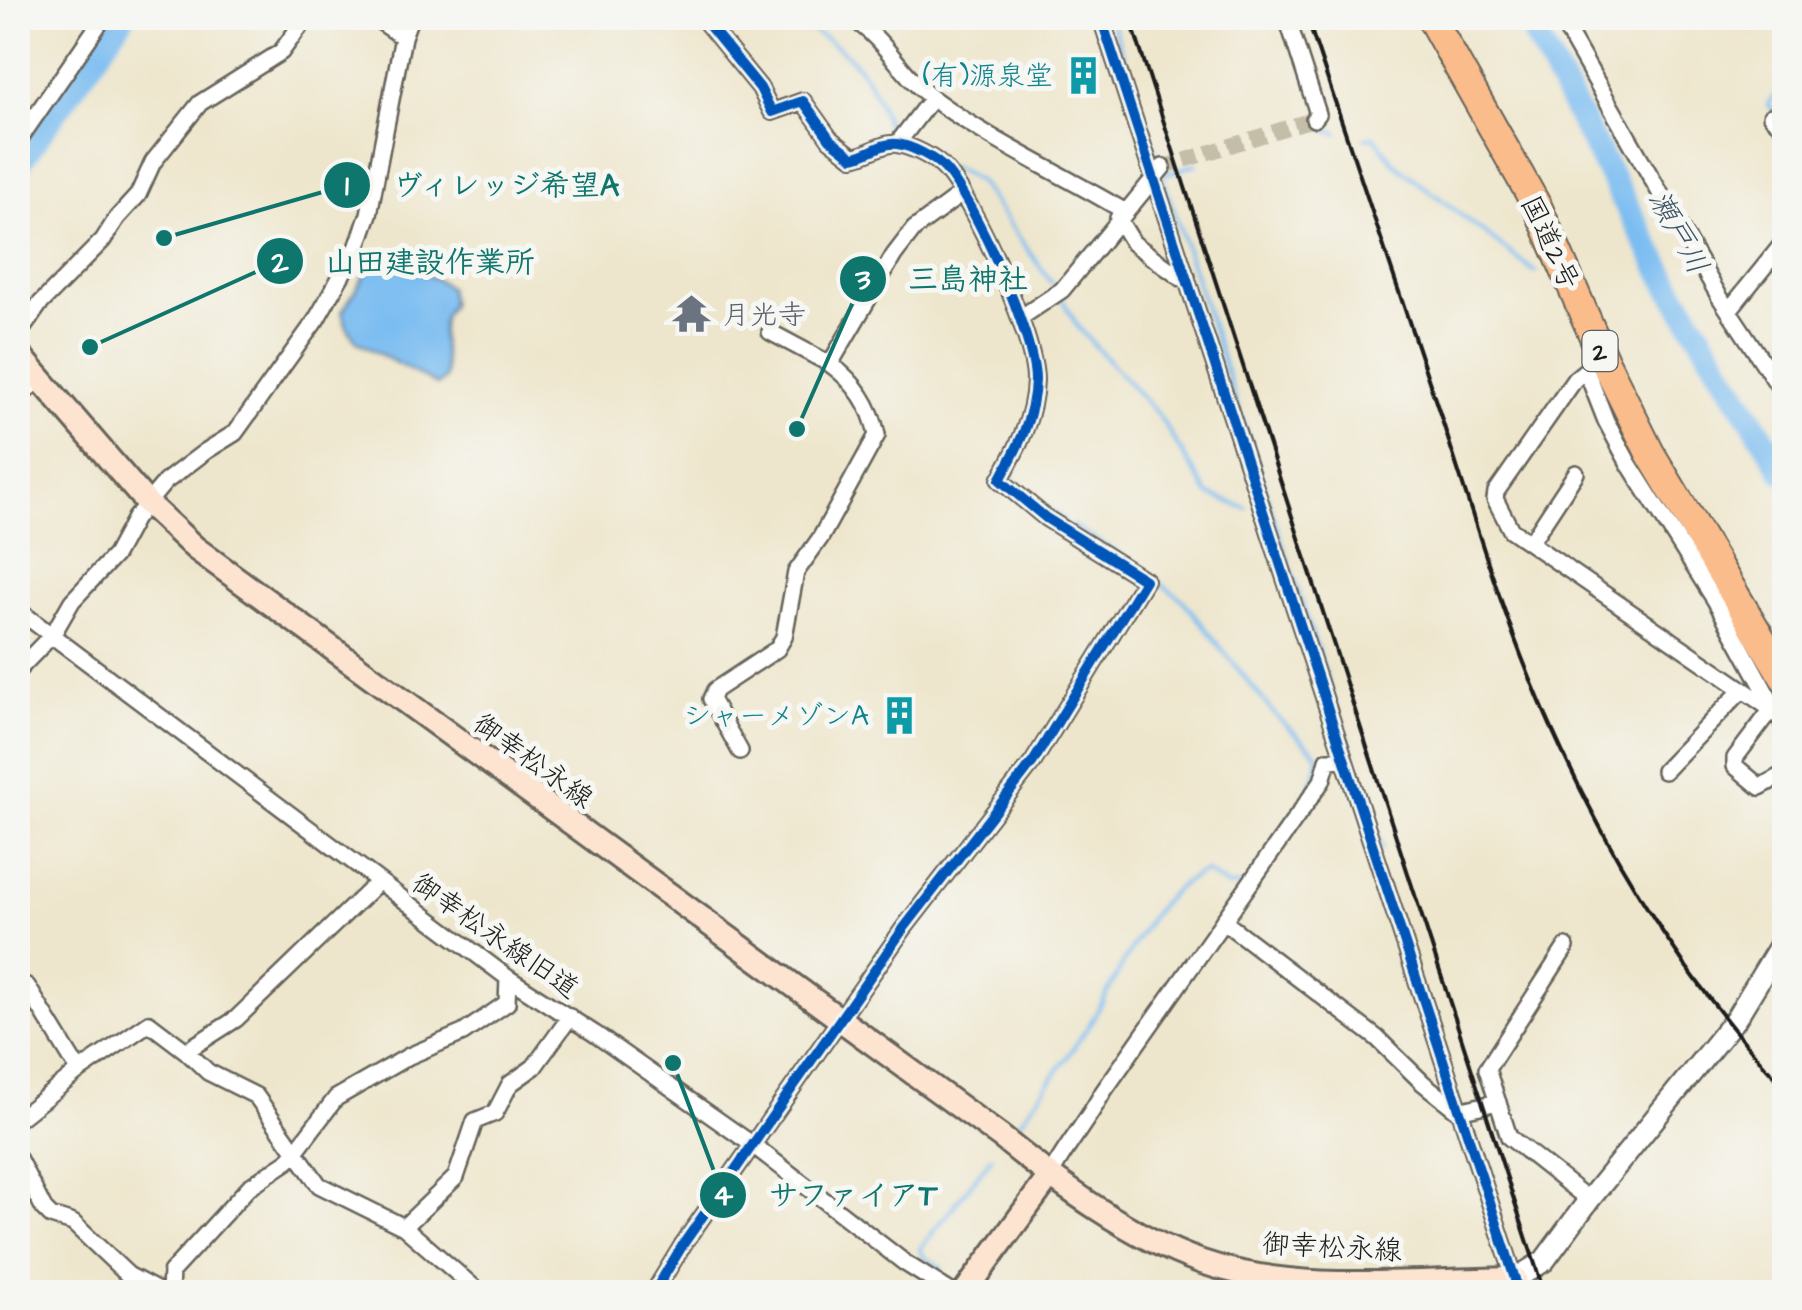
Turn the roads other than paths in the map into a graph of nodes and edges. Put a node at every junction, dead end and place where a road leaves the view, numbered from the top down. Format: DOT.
graph roads {
  1 [pos="103,18"];
  2 [pos="306,18"];
  3 [pos="375,18"];
  4 [pos="410,18"];
  5 [pos="706,18"];
  6 [pos="851,18"];
  7 [pos="1101,18"];
  8 [pos="1287,18"];
  9 [pos="1430,18"];
  10 [pos="1448,18"];
  11 [pos="1560,18"];
  12 [pos="403,36"];
  13 [pos="932,98"];
  14 [pos="1771,116"];
  15 [pos="1314,119"];
  16 [pos="1784,128"];
  17 [pos="901,140"];
  18 [pos="18,141"];
  19 [pos="1158,172"];
  20 [pos="960,195"];
  21 [pos="1121,215"];
  22 [pos="1784,242"];
  23 [pos="1187,277"];
  24 [pos="1730,309"];
  25 [pos="1020,318"];
  26 [pos="770,332"];
  27 [pos="18,335"];
  28 [pos="18,353"];
  29 [pos="830,364"];
  30 [pos="1595,365"];
  31 [pos="40,378"];
  32 [pos="1782,385"];
  33 [pos="18,399"];
  34 [pos="1576,474"];
  35 [pos="147,504"];
  36 [pos="1530,543"];
  37 [pos="18,610"];
  38 [pos="53,634"];
  39 [pos="1774,661"];
  40 [pos="18,670"];
  41 [pos="1740,691"];
  42 [pos="1774,711"];
  43 [pos="1784,725"];
  44 [pos="740,751"];
  45 [pos="1344,759"];
  46 [pos="1664,771"];
  47 [pos="1784,774"];
  48 [pos="378,882"];
  49 [pos="1223,920"];
  50 [pos="1784,939"];
  51 [pos="1566,947"];
  52 [pos="508,978"];
  53 [pos="18,991"];
  54 [pos="570,1018"];
  55 [pos="842,1020"];
  56 [pos="186,1050"];
  57 [pos="79,1070"];
  58 [pos="1498,1102"];
  59 [pos="1464,1111"];
  60 [pos="18,1119"];
  61 [pos="753,1145"];
  62 [pos="295,1151"];
  63 [pos="18,1158"];
  64 [pos="1050,1176"];
  65 [pos="1589,1200"];
  66 [pos="404,1226"];
  67 [pos="1516,1286"];
  68 [pos="160,1292"];
  69 [pos="170,1292"];
  70 [pos="479,1292"];
  71 [pos="654,1292"];
  72 [pos="951,1292"];
  73 [pos="965,1292"];
  1 -- 18 [label="street"];
  2 -- 27 [label="street"];
  3 -- 12 [label="street"];
  4 -- 12 [label="street"];
  5 -- 17 [label="street"];
  6 -- 13 [label="street"];
  7 -- 19 [label="street"];
  8 -- 15 [label="street"];
  9 -- 30 [label="highway, 国道2号 / 2"];
  10 -- 39 [label="highway, 国道2号 / 2"];
  11 -- 24 [label="street"];
  12 -- 35 [label="street"];
  13 -- 17 [label="street"];
  13 -- 21 [label="street"];
  14 -- 16 [label="street"];
  17 -- 20 [label="street"];
  19 -- 21 [label="street"];
  19 -- 23 [label="street"];
  20 -- 25 [label="street"];
  20 -- 29 [label="street"];
  21 -- 23 [label="street"];
  21 -- 25 [label="street"];
  22 -- 24 [label="street"];
  23 -- 45 [label="street"];
  24 -- 32 [label="street"];
  25 -- 55 [label="street"];
  26 -- 29 [label="street"];
  28 -- 31 [label="main road, 御幸松永線"];
  29 -- 44 [label="street"];
  30 -- 36 [label="street"];
  30 -- 39 [label="highway, 国道2号 / 2"];
  31 -- 33 [label="street"];
  31 -- 35 [label="main road, 御幸松永線"];
  34 -- 36 [label="street"];
  35 -- 38 [label="street"];
  35 -- 55 [label="main road, 御幸松永線"];
  36 -- 41 [label="street"];
  37 -- 38 [label="street, 御幸松永線旧道"];
  38 -- 40 [label="street"];
  38 -- 48 [label="street, 御幸松永線旧道"];
  39 -- 42 [label="street"];
  41 -- 42 [label="street"];
  41 -- 46 [label="street"];
  42 -- 43 [label="street"];
  42 -- 47 [label="street"];
  45 -- 49 [label="street"];
  45 -- 59 [label="street"];
  48 -- 52 [label="street, 御幸松永線旧道"];
  48 -- 56 [label="street"];
  49 -- 59 [label="street"];
  49 -- 64 [label="street"];
  50 -- 65 [label="street"];
  51 -- 58 [label="street"];
  52 -- 54 [label="street, 御幸松永線旧道"];
  52 -- 62 [label="street"];
  53 -- 57 [label="street"];
  54 -- 61 [label="street, 御幸松永線旧道"];
  54 -- 66 [label="street"];
  55 -- 61 [label="street"];
  55 -- 64 [label="main road, 御幸松永線"];
  56 -- 57 [label="street"];
  56 -- 62 [label="street"];
  57 -- 60 [label="street"];
  58 -- 59 [label="street"];
  58 -- 65 [label="street"];
  59 -- 67 [label="street"];
  61 -- 71 [label="street"];
  61 -- 72 [label="street, 御幸松永線旧道"];
  62 -- 66 [label="street"];
  62 -- 69 [label="street"];
  63 -- 68 [label="street"];
  64 -- 67 [label="main road, 御幸松永線"];
  64 -- 73 [label="main road"];
  65 -- 67 [label="street"];
  66 -- 70 [label="street"];
}
